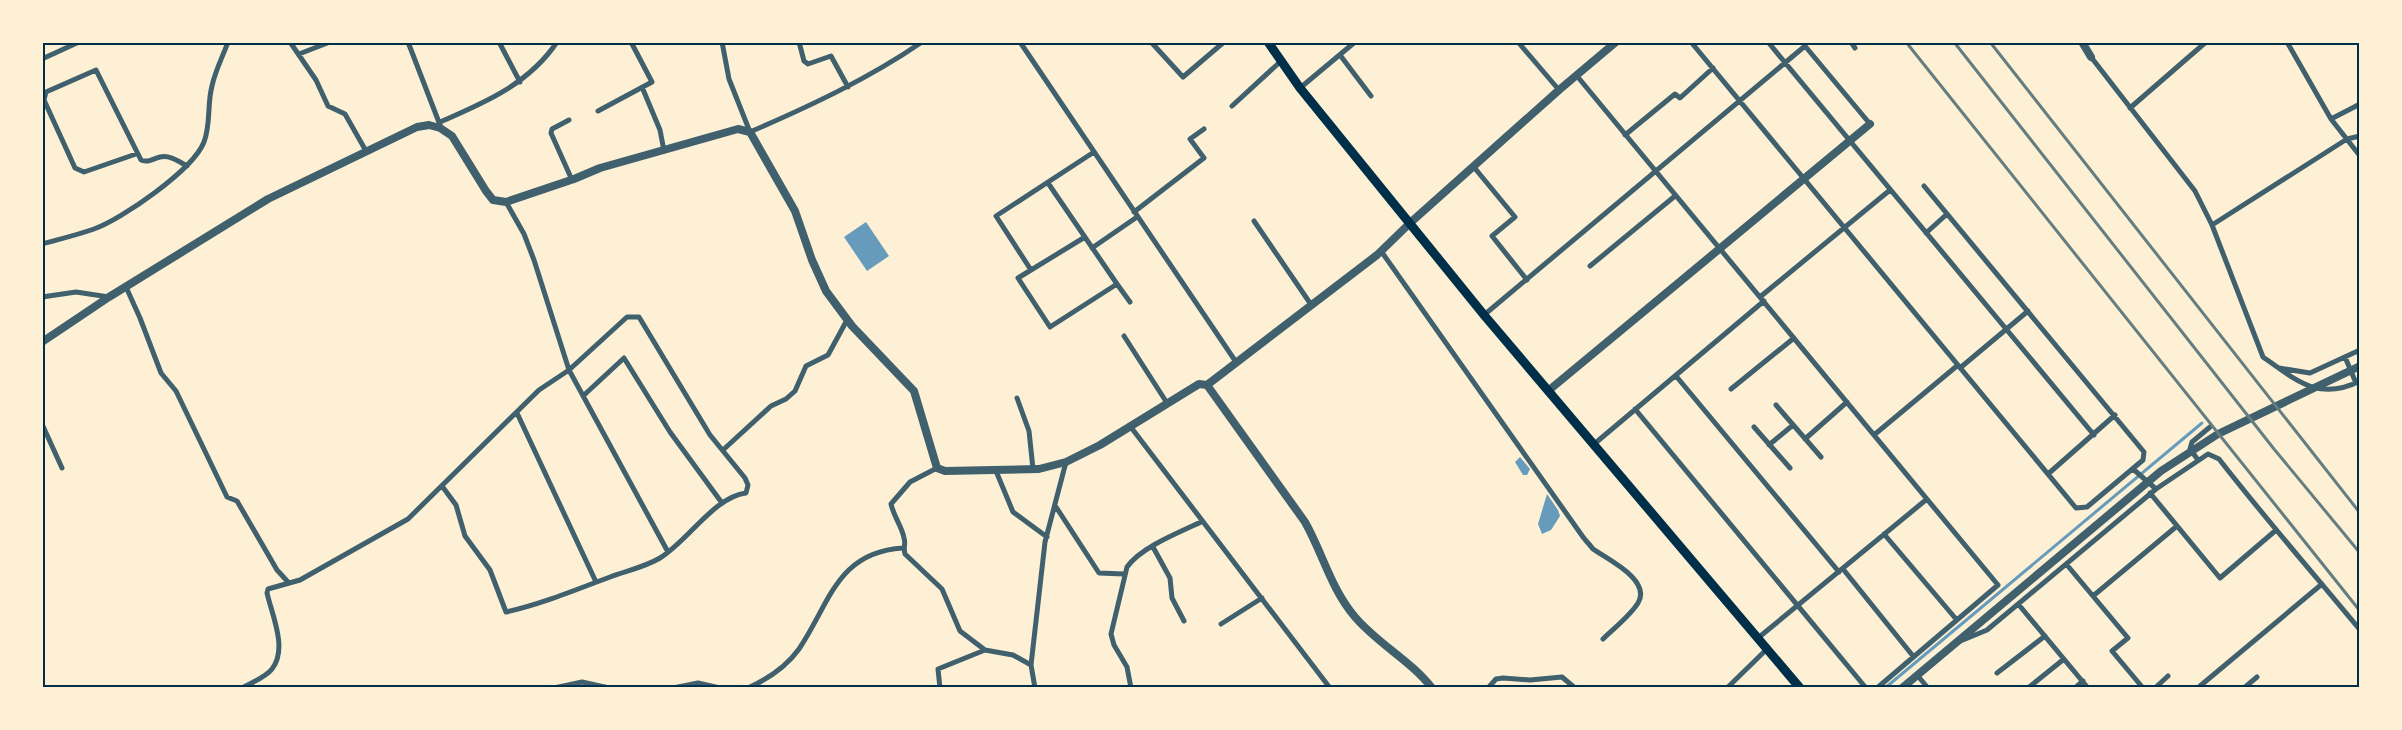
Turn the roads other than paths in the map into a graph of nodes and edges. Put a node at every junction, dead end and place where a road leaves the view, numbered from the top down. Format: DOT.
graph roads {
  1 [pos="79,42"];
  2 [pos="228,42"];
  3 [pos="290,42"];
  4 [pos="330,42"];
  5 [pos="408,42"];
  6 [pos="499,42"];
  7 [pos="557,42"];
  8 [pos="631,42"];
  9 [pos="722,42"];
  10 [pos="799,42"];
  11 [pos="922,42"];
  12 [pos="1020,42"];
  13 [pos="1151,42"];
  14 [pos="1224,42"];
  15 [pos="1268,42"];
  16 [pos="1355,42"];
  17 [pos="1518,42"];
  18 [pos="1616,42"];
  19 [pos="1691,42"];
  20 [pos="1768,42"];
  21 [pos="1851,42"];
  22 [pos="2082,42"];
  23 [pos="2206,42"];
  24 [pos="2287,42"];
  25 [pos="1807,44"];
  26 [pos="1855,48"];
  27 [pos="299,54"];
  28 [pos="1340,55"];
  29 [pos="2091,57"];
  30 [pos="42,59"];
  31 [pos="1281,61"];
  32 [pos="1785,63"];
  33 [pos="1713,68"];
  34 [pos="1577,76"];
  35 [pos="520,82"];
  36 [pos="848,87"];
  37 [pos="642,88"];
  38 [pos="1300,88"];
  39 [pos="1558,90"];
  40 [pos="1371,96"];
  41 [pos="1740,99"];
  42 [pos="2360,104"];
  43 [pos="1232,106"];
  44 [pos="2130,108"];
  45 [pos="598,111"];
  46 [pos="2331,119"];
  47 [pos="569,120"];
  48 [pos="1870,124"];
  49 [pos="440,125"];
  50 [pos="1204,128"];
  51 [pos="750,132"];
  52 [pos="1625,135"];
  53 [pos="2360,136"];
  54 [pos="2347,139"];
  55 [pos="1849,140"];
  56 [pos="366,151"];
  57 [pos="664,151"];
  58 [pos="1094,152"];
  59 [pos="136,154"];
  60 [pos="2360,156"];
  61 [pos="187,166"];
  62 [pos="1473,166"];
  63 [pos="1655,172"];
  64 [pos="1804,178"];
  65 [pos="572,180"];
  66 [pos="1048,182"];
  67 [pos="1924,186"];
  68 [pos="1890,190"];
  69 [pos="1675,196"];
  70 [pos="506,202"];
  71 [pos="1135,214"];
  72 [pos="1947,214"];
  73 [pos="1254,221"];
  74 [pos="1410,223"];
  75 [pos="2212,225"];
  76 [pos="1845,227"];
  77 [pos="1926,233"];
  78 [pos="1085,237"];
  79 [pos="42,244"];
  80 [pos="1092,248"];
  81 [pos="1719,249"];
  82 [pos="1381,251"];
  83 [pos="1590,266"];
  84 [pos="1031,270"];
  85 [pos="1527,280"];
  86 [pos="1118,284"];
  87 [pos="126,287"];
  88 [pos="42,296"];
  89 [pos="110,297"];
  90 [pos="1762,299"];
  91 [pos="1130,302"];
  92 [pos="1312,306"];
  93 [pos="2028,311"];
  94 [pos="1484,315"];
  95 [pos="846,320"];
  96 [pos="2006,328"];
  97 [pos="1124,336"];
  98 [pos="1794,338"];
  99 [pos="42,342"];
  100 [pos="2360,350"];
  101 [pos="2345,357"];
  102 [pos="1236,362"];
  103 [pos="2360,366"];
  104 [pos="1959,367"];
  105 [pos="2279,368"];
  106 [pos="569,370"];
  107 [pos="1676,376"];
  108 [pos="2358,382"];
  109 [pos="1207,385"];
  110 [pos="1731,389"];
  111 [pos="1548,391"];
  112 [pos="584,396"];
  113 [pos="1017,398"];
  114 [pos="1847,402"];
  115 [pos="1167,404"];
  116 [pos="1776,405"];
  117 [pos="1635,409"];
  118 [pos="517,413"];
  119 [pos="2116,415"];
  120 [pos="42,424"];
  121 [pos="1793,425"];
  122 [pos="1130,426"];
  123 [pos="1754,426"];
  124 [pos="2210,427"];
  125 [pos="1874,435"];
  126 [pos="2094,435"];
  127 [pos="1805,439"];
  128 [pos="1593,445"];
  129 [pos="1769,445"];
  130 [pos="723,450"];
  131 [pos="1821,457"];
  132 [pos="2198,460"];
  133 [pos="1066,462"];
  134 [pos="62,468"];
  135 [pos="937,468"];
  136 [pos="1790,468"];
  137 [pos="1033,469"];
  138 [pos="2133,469"];
  139 [pos="996,471"];
  140 [pos="2048,474"];
  141 [pos="442,486"];
  142 [pos="2156,489"];
  143 [pos="2150,493"];
  144 [pos="1927,499"];
  145 [pos="722,504"];
  146 [pos="1056,506"];
  147 [pos="1201,522"];
  148 [pos="2177,526"];
  149 [pos="2275,531"];
  150 [pos="1884,534"];
  151 [pos="1047,537"];
  152 [pos="1153,547"];
  153 [pos="903,548"];
  154 [pos="668,552"];
  155 [pos="2067,565"];
  156 [pos="1841,570"];
  157 [pos="1124,574"];
  158 [pos="288,582"];
  159 [pos="596,582"];
  160 [pos="2322,584"];
  161 [pos="2093,596"];
  162 [pos="1262,598"];
  163 [pos="1799,605"];
  164 [pos="2019,605"];
  165 [pos="1956,620"];
  166 [pos="1184,621"];
  167 [pos="1221,624"];
  168 [pos="2360,630"];
  169 [pos="2045,636"];
  170 [pos="1758,638"];
  171 [pos="1603,639"];
  172 [pos="1955,643"];
  173 [pos="1767,649"];
  174 [pos="985,650"];
  175 [pos="1914,656"];
  176 [pos="2064,659"];
  177 [pos="1031,665"];
  178 [pos="1996,673"];
  179 [pos="1917,675"];
  180 [pos="2168,676"];
  181 [pos="2257,677"];
  182 [pos="2083,681"];
  183 [pos="242,688"];
  184 [pos="554,688"];
  185 [pos="609,688"];
  186 [pos="673,688"];
  187 [pos="720,688"];
  188 [pos="748,688"];
  189 [pos="940,688"];
  190 [pos="1035,688"];
  191 [pos="1131,688"];
  192 [pos="1330,688"];
  193 [pos="1432,688"];
  194 [pos="1488,688"];
  195 [pos="1575,688"];
  196 [pos="1727,688"];
  197 [pos="1800,688"];
  198 [pos="1866,688"];
  199 [pos="1877,688"];
  200 [pos="1902,688"];
  201 [pos="1928,688"];
  202 [pos="2028,688"];
  203 [pos="2075,688"];
  204 [pos="2088,688"];
  205 [pos="2143,688"];
  206 [pos="2155,688"];
  207 [pos="2201,688"];
  208 [pos="2244,688"];
  1 -- 30 [label="street"];
  2 -- 61 [label="street"];
  3 -- 27 [label="street"];
  4 -- 27 [label="street"];
  5 -- 49 [label="street"];
  6 -- 35 [label="street"];
  7 -- 35 [label="street"];
  8 -- 37 [label="street"];
  9 -- 51 [label="street"];
  10 -- 36 [label="street"];
  11 -- 36 [label="street"];
  12 -- 58 [label="street"];
  13 -- 14 [label="street"];
  15 -- 31 [label="main road"];
  16 -- 28 [label="street"];
  17 -- 39 [label="street"];
  18 -- 34 [label="street"];
  19 -- 33 [label="street"];
  20 -- 32 [label="street"];
  21 -- 26 [label="street"];
  22 -- 29 [label="street"];
  23 -- 44 [label="street"];
  24 -- 46 [label="street"];
  25 -- 32 [label="street"];
  25 -- 48 [label="street"];
  27 -- 56 [label="street"];
  28 -- 38 [label="street"];
  28 -- 40 [label="street"];
  29 -- 44 [label="street"];
  31 -- 38 [label="main road"];
  31 -- 43 [label="street"];
  32 -- 41 [label="street"];
  32 -- 55 [label="street"];
  33 -- 41 [label="street"];
  33 -- 52 [label="street"];
  34 -- 39 [label="street"];
  34 -- 52 [label="street"];
  35 -- 49 [label="street"];
  36 -- 51 [label="street"];
  37 -- 45 [label="street"];
  37 -- 57 [label="street"];
  38 -- 74 [label="main road"];
  39 -- 62 [label="street"];
  41 -- 63 [label="street"];
  41 -- 64 [label="street"];
  42 -- 46 [label="street"];
  44 -- 75 [label="street"];
  46 -- 54 [label="street"];
  47 -- 65 [label="street"];
  48 -- 55 [label="street"];
  49 -- 56 [label="street"];
  49 -- 70 [label="street"];
  50 -- 71 [label="street"];
  51 -- 57 [label="street"];
  51 -- 95 [label="street"];
  52 -- 63 [label="street"];
  53 -- 54 [label="street"];
  54 -- 60 [label="street"];
  54 -- 75 [label="street"];
  55 -- 64 [label="street"];
  55 -- 68 [label="street"];
  56 -- 87 [label="street"];
  57 -- 65 [label="street"];
  58 -- 66 [label="street"];
  58 -- 71 [label="street"];
  59 -- 59 [label="street"];
  59 -- 61 [label="street"];
  61 -- 79 [label="street"];
  62 -- 74 [label="street"];
  62 -- 85 [label="street"];
  63 -- 69 [label="street"];
  63 -- 85 [label="street"];
  64 -- 76 [label="street"];
  64 -- 81 [label="street"];
  65 -- 70 [label="street"];
  66 -- 78 [label="street"];
  66 -- 84 [label="street"];
  67 -- 72 [label="street"];
  68 -- 76 [label="street"];
  68 -- 77 [label="street"];
  69 -- 81 [label="street"];
  69 -- 83 [label="street"];
  70 -- 106 [label="street"];
  71 -- 80 [label="street"];
  71 -- 102 [label="street"];
  72 -- 77 [label="street"];
  72 -- 93 [label="street"];
  73 -- 92 [label="street"];
  74 -- 82 [label="street"];
  74 -- 94 [label="main road"];
  75 -- 105 [label="street"];
  76 -- 90 [label="street"];
  76 -- 104 [label="street"];
  77 -- 96 [label="street"];
  78 -- 80 [label="street"];
  78 -- 84 [label="street"];
  80 -- 86 [label="street"];
  81 -- 90 [label="street"];
  81 -- 111 [label="street"];
  82 -- 92 [label="street"];
  82 -- 171 [label="street"];
  84 -- 86 [label="street"];
  85 -- 94 [label="street"];
  86 -- 91 [label="street"];
  87 -- 89 [label="street"];
  87 -- 158 [label="street"];
  88 -- 89 [label="street"];
  89 -- 99 [label="street"];
  90 -- 98 [label="street"];
  90 -- 107 [label="street"];
  92 -- 102 [label="street"];
  93 -- 96 [label="street"];
  93 -- 119 [label="street"];
  94 -- 111 [label="main road"];
  95 -- 130 [label="street"];
  95 -- 135 [label="street"];
  96 -- 104 [label="street"];
  96 -- 126 [label="street"];
  97 -- 115 [label="street"];
  98 -- 110 [label="street"];
  98 -- 114 [label="street"];
  100 -- 101 [label="street"];
  101 -- 105 [label="street"];
  101 -- 108 [label="street"];
  102 -- 109 [label="street"];
  103 -- 172 [label="street"];
  104 -- 125 [label="street"];
  104 -- 140 [label="street"];
  105 -- 108 [label="street"];
  106 -- 112 [label="street"];
  106 -- 118 [label="street"];
  106 -- 130 [label="street"];
  107 -- 117 [label="street"];
  107 -- 156 [label="street"];
  109 -- 115 [label="street"];
  109 -- 193 [label="street"];
  111 -- 128 [label="main road"];
  112 -- 145 [label="street"];
  112 -- 154 [label="street"];
  113 -- 137 [label="street"];
  114 -- 125 [label="street"];
  114 -- 127 [label="street"];
  115 -- 122 [label="street"];
  116 -- 121 [label="street"];
  117 -- 128 [label="street"];
  117 -- 163 [label="street"];
  118 -- 141 [label="street"];
  118 -- 159 [label="street"];
  119 -- 126 [label="street"];
  119 -- 138 [label="street"];
  120 -- 134 [label="street"];
  121 -- 127 [label="street"];
  121 -- 129 [label="street"];
  122 -- 133 [label="street"];
  122 -- 147 [label="street"];
  123 -- 129 [label="street"];
  124 -- 132 [label="street"];
  125 -- 144 [label="street"];
  126 -- 140 [label="street"];
  127 -- 131 [label="street"];
  128 -- 170 [label="main road"];
  129 -- 136 [label="street"];
  130 -- 145 [label="street"];
  132 -- 142 [label="street"];
  132 -- 149 [label="street"];
  133 -- 137 [label="street"];
  133 -- 146 [label="street"];
  135 -- 139 [label="street"];
  135 -- 153 [label="street"];
  137 -- 139 [label="street"];
  138 -- 140 [label="street"];
  138 -- 142 [label="street"];
  139 -- 151 [label="street"];
  141 -- 158 [label="street"];
  141 -- 159 [label="street"];
  142 -- 143 [label="street"];
  143 -- 148 [label="street"];
  143 -- 155 [label="street"];
  144 -- 150 [label="street"];
  144 -- 165 [label="street"];
  145 -- 154 [label="street"];
  146 -- 151 [label="street"];
  146 -- 157 [label="street"];
  147 -- 152 [label="street"];
  147 -- 162 [label="street"];
  148 -- 149 [label="street"];
  148 -- 161 [label="street"];
  149 -- 160 [label="street"];
  150 -- 156 [label="street"];
  150 -- 165 [label="street"];
  151 -- 177 [label="street"];
  152 -- 157 [label="street"];
  152 -- 166 [label="street"];
  153 -- 174 [label="street"];
  153 -- 188 [label="street"];
  154 -- 159 [label="street"];
  155 -- 161 [label="street"];
  155 -- 164 [label="street"];
  156 -- 163 [label="street"];
  156 -- 175 [label="street"];
  157 -- 191 [label="street"];
  158 -- 183 [label="street"];
  160 -- 168 [label="street"];
  160 -- 207 [label="street"];
  161 -- 205 [label="street"];
  162 -- 167 [label="street"];
  162 -- 192 [label="street"];
  163 -- 170 [label="street"];
  163 -- 198 [label="street"];
  164 -- 169 [label="street"];
  164 -- 172 [label="street"];
  165 -- 175 [label="street"];
  169 -- 176 [label="street"];
  169 -- 178 [label="street"];
  170 -- 173 [label="main road"];
  172 -- 179 [label="street"];
  173 -- 196 [label="street"];
  173 -- 197 [label="main road"];
  174 -- 177 [label="street"];
  174 -- 189 [label="street"];
  175 -- 199 [label="street"];
  176 -- 182 [label="street"];
  176 -- 202 [label="street"];
  177 -- 190 [label="street"];
  179 -- 200 [label="street"];
  179 -- 201 [label="street"];
  180 -- 206 [label="street"];
  181 -- 208 [label="street"];
  182 -- 203 [label="street"];
  182 -- 204 [label="street"];
  184 -- 185 [label="street"];
  186 -- 187 [label="street"];
  194 -- 195 [label="street"];
}
